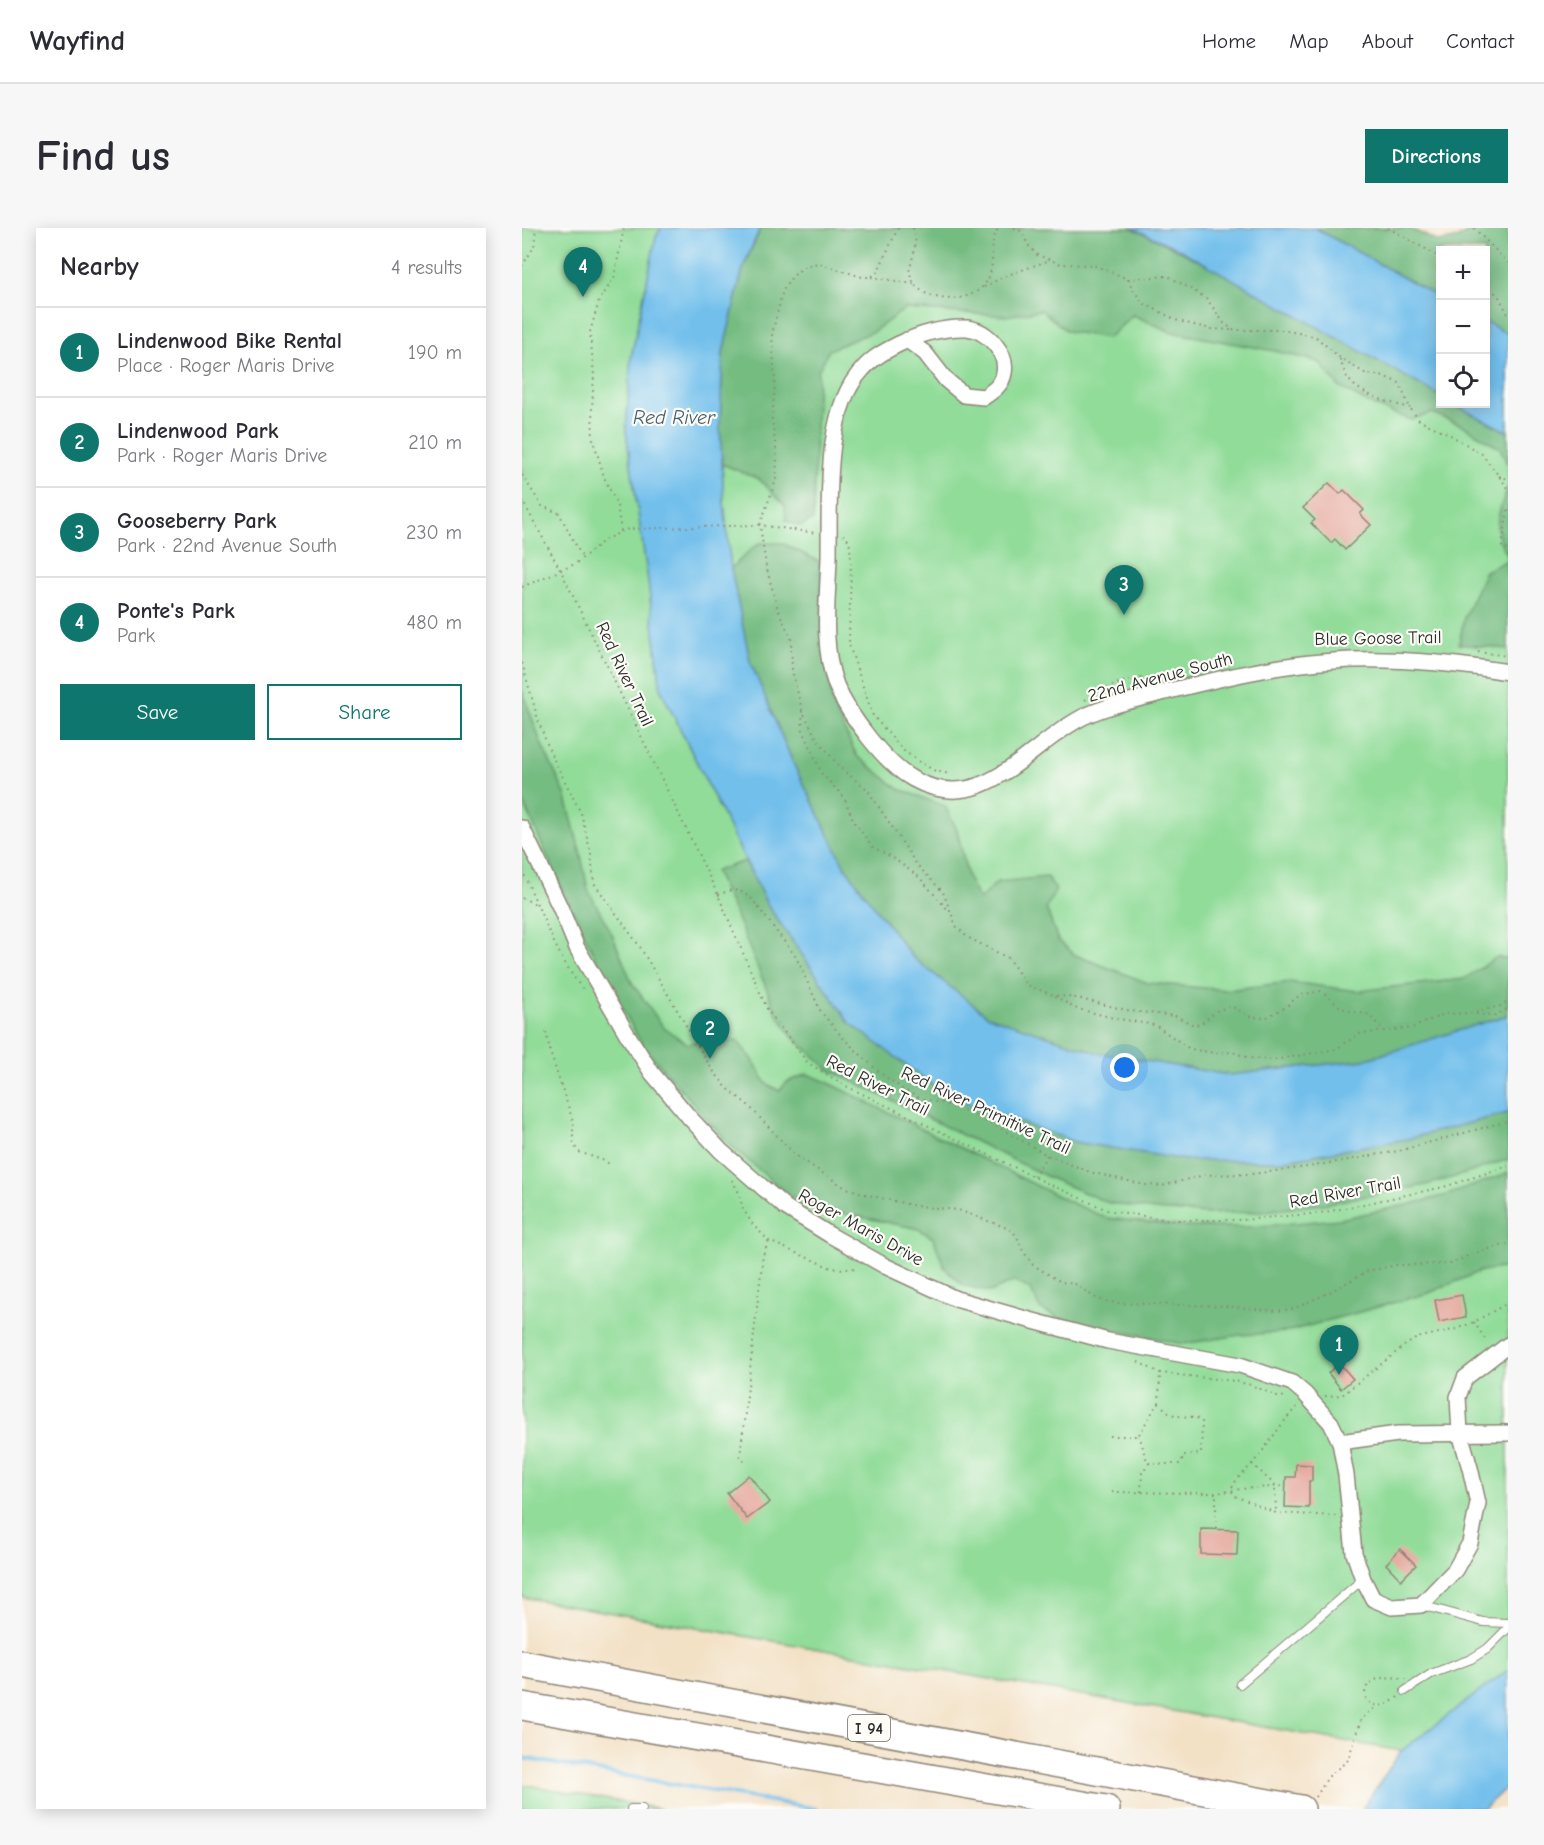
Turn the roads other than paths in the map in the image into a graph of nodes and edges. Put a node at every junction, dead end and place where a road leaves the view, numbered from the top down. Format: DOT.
graph roads {
  1 [pos="907,340"];
  2 [pos="1508,672"];
  3 [pos="522,828"];
  4 [pos="1501,1350"];
  5 [pos="1460,1433"];
  6 [pos="1508,1433"];
  7 [pos="1340,1442"];
  8 [pos="1363,1578"];
  9 [pos="1421,1605"];
  10 [pos="1508,1623"];
  11 [pos="1508,1628"];
  12 [pos="522,1664"];
  13 [pos="1239,1684"];
  14 [pos="1405,1691"];
  15 [pos="522,1706"];
  16 [pos="1307,1805"];
  17 [pos="631,1809"];
  18 [pos="642,1809"];
  19 [pos="1106,1809"];
  1 -- 1 [label="street, 22nd Avenue South"];
  1 -- 2 [label="street, 22nd Avenue South"];
  3 -- 7 [label="street, Roger Maris Drive"];
  4 -- 5 [label="street"];
  5 -- 6 [label="street"];
  5 -- 7 [label="street"];
  5 -- 9 [label="street"];
  7 -- 8 [label="street, Roger Maris Drive"];
  8 -- 9 [label="street, Roger Maris Drive"];
  8 -- 13 [label="lane"];
  9 -- 10 [label="lane"];
  11 -- 14 [label="lane"];
  12 -- 16 [label="highway, I 94"];
  15 -- 19 [label="highway, I 94"];
  17 -- 18 [label="lane"];
}
